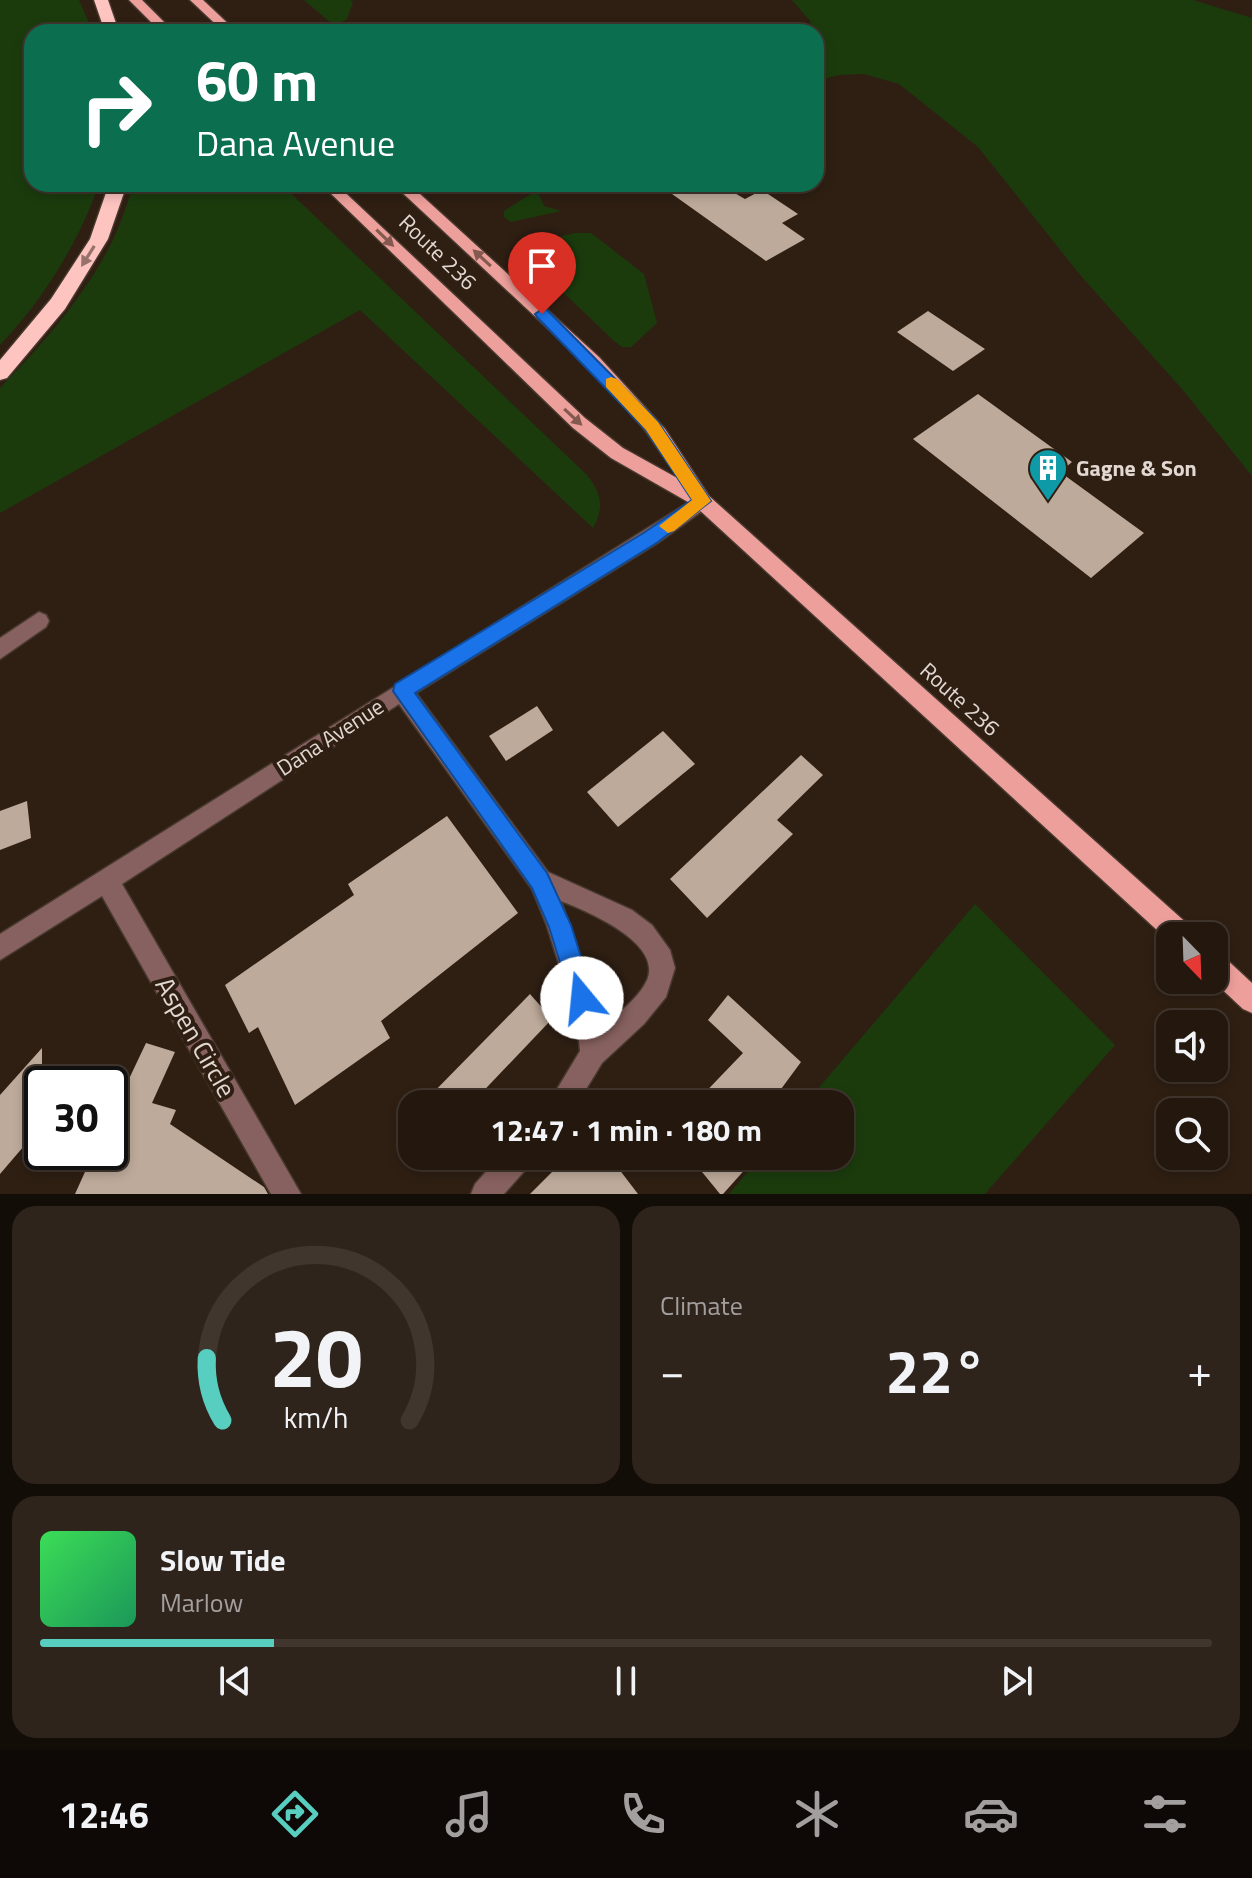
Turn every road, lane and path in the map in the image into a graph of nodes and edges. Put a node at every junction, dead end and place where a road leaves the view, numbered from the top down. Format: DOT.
graph roads {
  1 [pos="101,0"];
  2 [pos="135,0"];
  3 [pos="196,0"];
  4 [pos="109,24"];
  5 [pos="160,24"];
  6 [pos="222,24"];
  7 [pos="115,192"];
  8 [pos="336,192"];
  9 [pos="409,192"];
  10 [pos="0,373"];
  11 [pos="702,501"];
  12 [pos="39,621"];
  13 [pos="0,650"];
  14 [pos="402,691"];
  15 [pos="106,880"];
  16 [pos="540,881"];
  17 [pos="1167,922"];
  18 [pos="0,948"];
  19 [pos="1228,978"];
  20 [pos="1252,1000"];
  21 [pos="593,1054"];
  22 [pos="570,1090"];
  23 [pos="506,1170"];
  24 [pos="287,1194"];
  25 [pos="485,1194"];
  1 -- 4 [label="highway"];
  2 -- 5 [label="main road"];
  3 -- 6 [label="main road"];
  7 -- 10 [label="highway, one-way"];
  8 -- 11 [label="main road, Route 236, one-way"];
  11 -- 9 [label="main road, Route 236, one-way"];
  11 -- 14 [label="street, Dana Avenue"];
  11 -- 17 [label="main road, Route 236"];
  12 -- 13 [label="street"];
  14 -- 15 [label="street, Dana Avenue"];
  14 -- 16 [label="street"];
  15 -- 18 [label="street, Dana Avenue"];
  15 -- 24 [label="street, Aspen Circle"];
  16 -- 21 [label="street"];
  16 -- 21 [label="street"];
  19 -- 20 [label="main road"];
  21 -- 22 [label="street"];
  23 -- 25 [label="street"];
}
